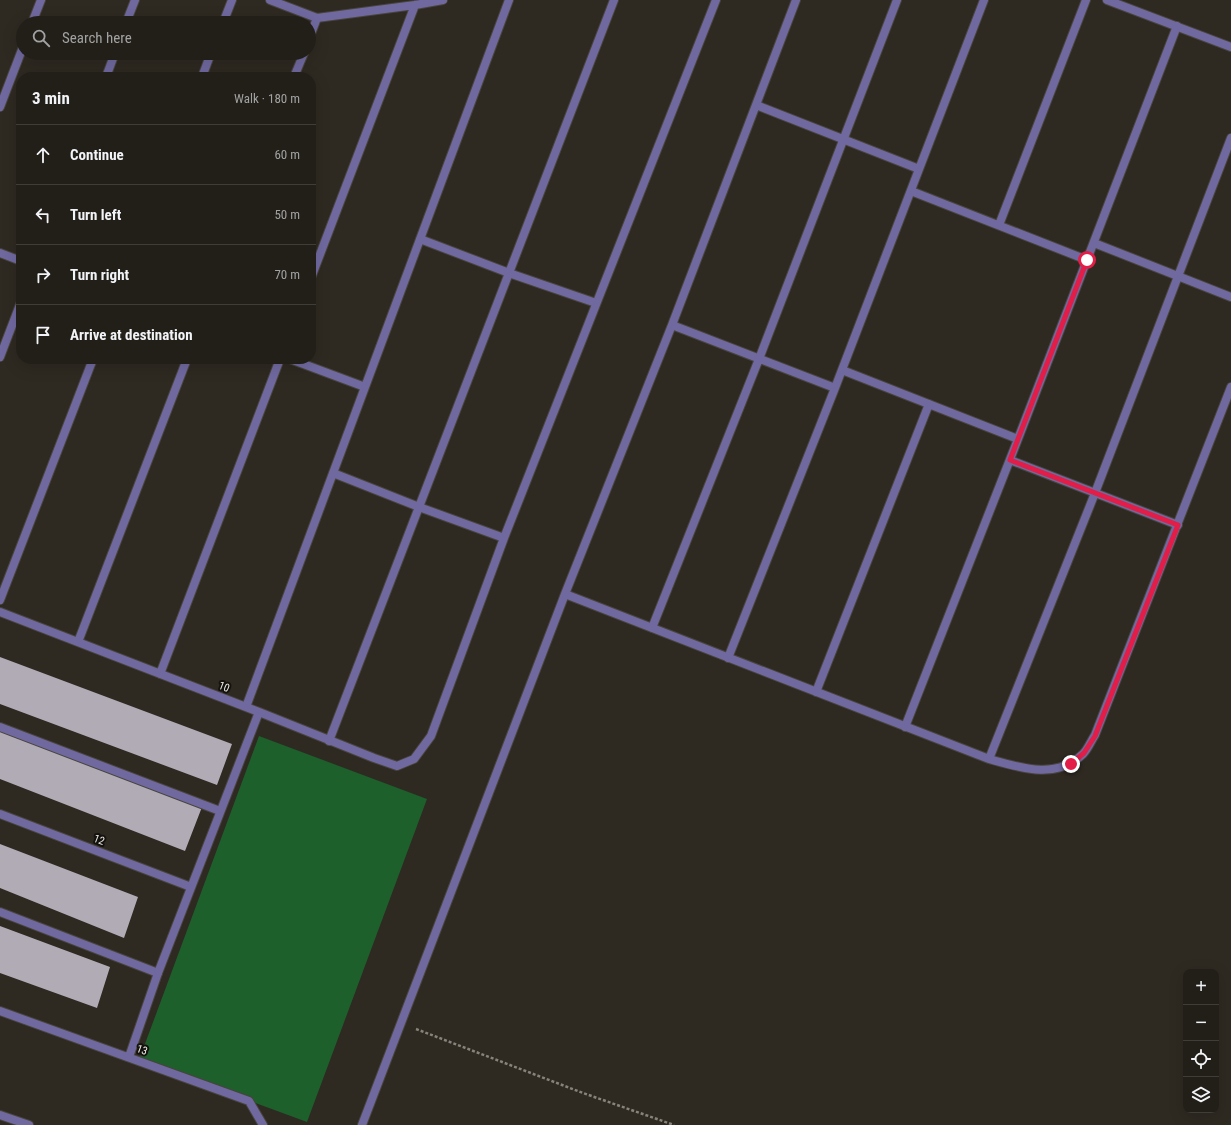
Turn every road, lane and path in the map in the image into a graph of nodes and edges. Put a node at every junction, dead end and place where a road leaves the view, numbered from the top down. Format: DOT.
graph roads {
  1 [pos="41,0"];
  2 [pos="135,0"];
  3 [pos="232,0"];
  4 [pos="270,0"];
  5 [pos="443,0"];
  6 [pos="509,0"];
  7 [pos="614,0"];
  8 [pos="716,0"];
  9 [pos="796,0"];
  10 [pos="896,0"];
  11 [pos="984,0"];
  12 [pos="1086,0"];
  13 [pos="1107,0"];
  14 [pos="415,5"];
  15 [pos="35,16"];
  16 [pos="129,16"];
  17 [pos="226,16"];
  18 [pos="312,16"];
  19 [pos="317,18"];
  20 [pos="1177,26"];
  21 [pos="1231,47"];
  22 [pos="18,60"];
  23 [pos="112,60"];
  24 [pos="208,60"];
  25 [pos="301,60"];
  26 [pos="108,72"];
  27 [pos="204,72"];
  28 [pos="296,72"];
  29 [pos="756,105"];
  30 [pos="0,107"];
  31 [pos="1231,138"];
  32 [pos="843,139"];
  33 [pos="919,169"];
  34 [pos="910,191"];
  35 [pos="999,226"];
  36 [pos="420,239"];
  37 [pos="1094,243"];
  38 [pos="0,254"];
  39 [pos="16,259"];
  40 [pos="1087,260"];
  41 [pos="316,265"];
  42 [pos="509,273"];
  43 [pos="1178,276"];
  44 [pos="1231,297"];
  45 [pos="596,303"];
  46 [pos="16,315"];
  47 [pos="672,325"];
  48 [pos="0,357"];
  49 [pos="759,359"];
  50 [pos="91,364"];
  51 [pos="184,364"];
  52 [pos="278,364"];
  53 [pos="303,364"];
  54 [pos="842,370"];
  55 [pos="365,387"];
  56 [pos="1231,387"];
  57 [pos="835,388"];
  58 [pos="929,404"];
  59 [pos="1018,439"];
  60 [pos="1010,460"];
  61 [pos="333,472"];
  62 [pos="1095,493"];
  63 [pos="419,507"];
  64 [pos="1178,525"];
  65 [pos="504,538"];
  66 [pos="565,594"];
  67 [pos="0,600"];
  68 [pos="0,612"];
  69 [pos="652,628"];
  70 [pos="78,642"];
  71 [pos="728,658"];
  72 [pos="160,674"];
  73 [pos="816,692"];
  74 [pos="246,707"];
  75 [pos="259,712"];
  76 [pos="0,727"];
  77 [pos="905,727"];
  78 [pos="329,741"];
  79 [pos="989,759"];
  80 [pos="220,811"];
  81 [pos="0,814"];
  82 [pos="191,887"];
  83 [pos="0,912"];
  84 [pos="158,973"];
  85 [pos="0,1011"];
  86 [pos="401,1023"];
  87 [pos="129,1057"];
  88 [pos="0,1115"];
  89 [pos="29,1125"];
  90 [pos="263,1125"];
  91 [pos="362,1125"];
  92 [pos="674,1125"];
  1 -- 15 [label="street"];
  2 -- 16 [label="street"];
  3 -- 17 [label="street"];
  4 -- 18 [label="street"];
  5 -- 14 [label="street"];
  6 -- 36 [label="street"];
  7 -- 42 [label="street"];
  8 -- 45 [label="street, 10"];
  9 -- 29 [label="street"];
  10 -- 32 [label="street"];
  11 -- 33 [label="street"];
  12 -- 35 [label="street"];
  13 -- 20 [label="street"];
  14 -- 19 [label="street"];
  14 -- 41 [label="street"];
  20 -- 21 [label="street"];
  20 -- 37 [label="street"];
  22 -- 30 [label="street"];
  23 -- 26 [label="street"];
  24 -- 27 [label="street"];
  25 -- 28 [label="street"];
  29 -- 32 [label="street"];
  29 -- 47 [label="street"];
  31 -- 43 [label="street"];
  32 -- 33 [label="street"];
  32 -- 49 [label="street"];
  33 -- 34 [label="street"];
  34 -- 35 [label="street"];
  34 -- 54 [label="street"];
  35 -- 40 [label="street"];
  36 -- 42 [label="street"];
  36 -- 55 [label="street"];
  37 -- 40 [label="street"];
  37 -- 43 [label="street"];
  38 -- 39 [label="street"];
  40 -- 59 [label="street"];
  42 -- 45 [label="street"];
  42 -- 63 [label="street"];
  43 -- 44 [label="street"];
  43 -- 62 [label="street"];
  45 -- 65 [label="street, 10"];
  46 -- 48 [label="street"];
  47 -- 49 [label="street"];
  47 -- 66 [label="street"];
  49 -- 57 [label="street"];
  49 -- 69 [label="street"];
  50 -- 67 [label="street"];
  51 -- 70 [label="street"];
  52 -- 72 [label="street"];
  53 -- 55 [label="street"];
  54 -- 57 [label="street"];
  54 -- 58 [label="street"];
  55 -- 61 [label="street"];
  56 -- 64 [label="street"];
  57 -- 71 [label="street"];
  58 -- 59 [label="street"];
  58 -- 73 [label="street"];
  59 -- 60 [label="street"];
  60 -- 62 [label="street"];
  60 -- 77 [label="street"];
  61 -- 63 [label="street"];
  61 -- 74 [label="street"];
  62 -- 64 [label="street"];
  62 -- 79 [label="street"];
  63 -- 65 [label="street"];
  63 -- 78 [label="street"];
  64 -- 79 [label="street"];
  65 -- 78 [label="street, 10"];
  66 -- 69 [label="street"];
  66 -- 86 [label="street"];
  68 -- 70 [label="street, 10"];
  69 -- 71 [label="street"];
  70 -- 72 [label="street, 10"];
  71 -- 73 [label="street"];
  72 -- 74 [label="street, 10"];
  73 -- 77 [label="street"];
  74 -- 75 [label="street, 10"];
  75 -- 78 [label="street, 10"];
  75 -- 80 [label="street"];
  76 -- 80 [label="street"];
  77 -- 79 [label="street"];
  80 -- 82 [label="street"];
  81 -- 82 [label="street, 12"];
  82 -- 84 [label="street"];
  83 -- 84 [label="street"];
  84 -- 87 [label="street"];
  85 -- 87 [label="street, 13"];
  86 -- 91 [label="street"];
  86 -- 92 [label="path"];
  87 -- 90 [label="street, 13"];
  88 -- 89 [label="street"];
}
